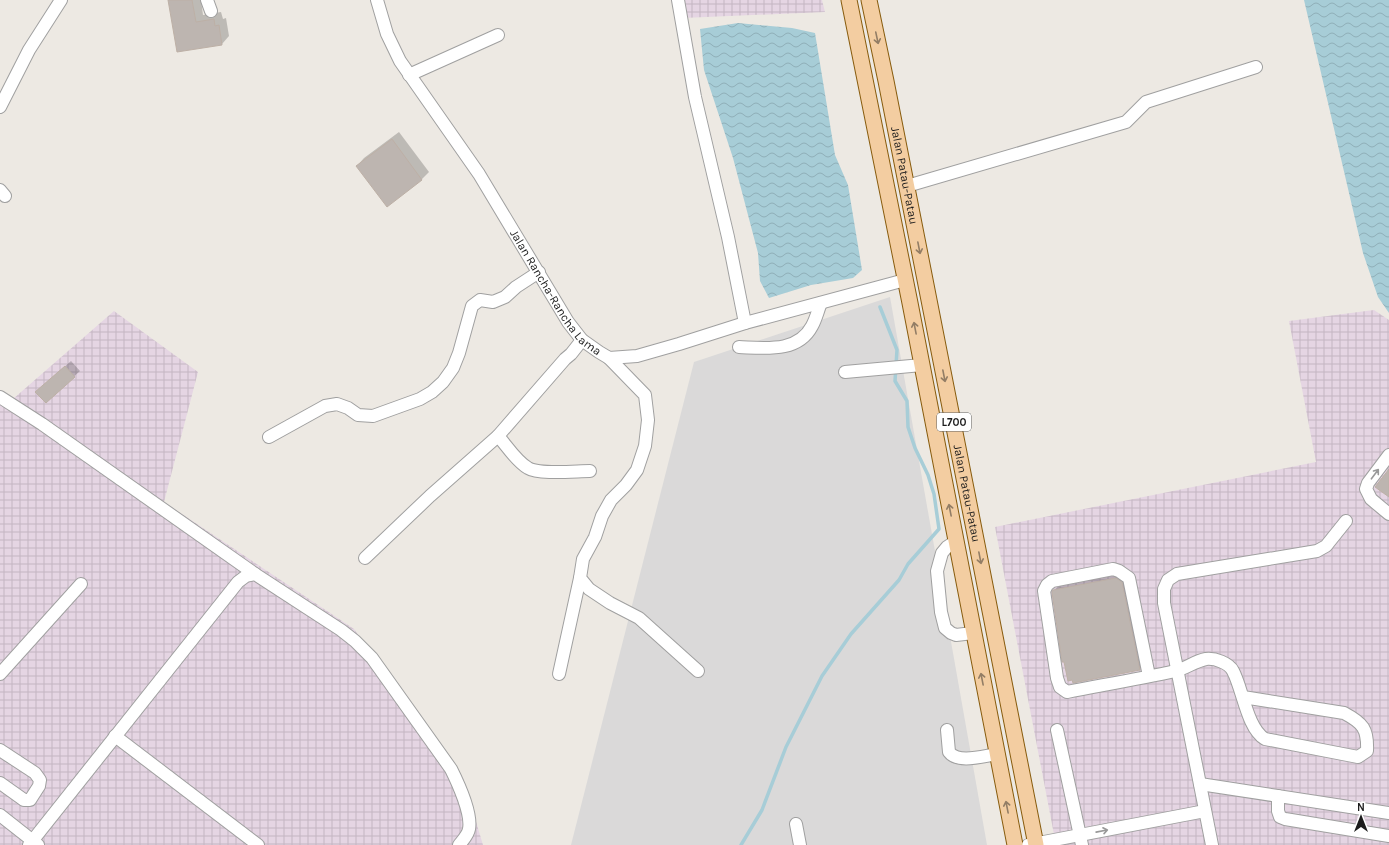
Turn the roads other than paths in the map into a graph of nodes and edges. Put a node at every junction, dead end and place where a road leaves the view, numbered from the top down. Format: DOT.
graph roads {
  1 [pos="61,0"];
  2 [pos="377,0"];
  3 [pos="678,0"];
  4 [pos="849,0"];
  5 [pos="869,0"];
  6 [pos="498,35"];
  7 [pos="1256,67"];
  8 [pos="409,75"];
  9 [pos="0,107"];
  10 [pos="907,186"];
  11 [pos="539,272"];
  12 [pos="905,280"];
  13 [pos="821,302"];
  14 [pos="745,322"];
  15 [pos="582,340"];
  16 [pos="739,347"];
  17 [pos="609,358"];
  18 [pos="922,365"];
  19 [pos="845,372"];
  20 [pos="0,397"];
  21 [pos="498,436"];
  22 [pos="269,437"];
  23 [pos="1389,455"];
  24 [pos="590,471"];
  25 [pos="1389,514"];
  26 [pos="1346,521"];
  27 [pos="956,541"];
  28 [pos="365,558"];
  29 [pos="255,574"];
  30 [pos="580,578"];
  31 [pos="80,584"];
  32 [pos="973,633"];
  33 [pos="698,671"];
  34 [pos="1177,671"];
  35 [pos="0,674"];
  36 [pos="559,674"];
  37 [pos="1149,676"];
  38 [pos="1243,697"];
  39 [pos="948,730"];
  40 [pos="1057,730"];
  41 [pos="116,736"];
  42 [pos="0,750"];
  43 [pos="997,754"];
  44 [pos="0,783"];
  45 [pos="1200,784"];
  46 [pos="1278,796"];
  47 [pos="1205,811"];
  48 [pos="1389,813"];
  49 [pos="0,815"];
  50 [pos="796,824"];
  51 [pos="1011,824"];
  52 [pos="1389,836"];
  53 [pos="1081,840"];
  54 [pos="33,843"];
  55 [pos="258,845"];
  56 [pos="459,845"];
  57 [pos="800,845"];
  58 [pos="1005,845"];
  59 [pos="1015,845"];
  60 [pos="1033,845"];
  61 [pos="1212,845"];
  1 -- 9 [label="street"];
  2 -- 8 [label="street, Jalan Rancha-Rancha Lama"];
  3 -- 14 [label="street"];
  4 -- 12 [label="main road, Jalan Patau-Patau / L700"];
  5 -- 10 [label="main road, Jalan Patau-Patau / L700, one-way"];
  6 -- 8 [label="street"];
  7 -- 10 [label="street"];
  8 -- 11 [label="street, Jalan Rancha-Rancha Lama"];
  10 -- 60 [label="main road, Jalan Patau-Patau / L700, one-way"];
  11 -- 15 [label="street, Jalan Rancha-Rancha Lama"];
  11 -- 22 [label="street"];
  12 -- 13 [label="street, Jalan Rancha-Rancha Lama"];
  18 -- 12 [label="main road, Jalan Patau-Patau / L700, one-way"];
  13 -- 14 [label="street, Jalan Rancha-Rancha Lama"];
  13 -- 16 [label="street"];
  14 -- 17 [label="street, Jalan Rancha-Rancha Lama"];
  15 -- 17 [label="street, Jalan Rancha-Rancha Lama"];
  15 -- 21 [label="street"];
  17 -- 30 [label="street"];
  18 -- 19 [label="street"];
  27 -- 18 [label="main road, Jalan Patau-Patau / L700, one-way"];
  20 -- 29 [label="street"];
  21 -- 24 [label="street"];
  21 -- 28 [label="street"];
  25 -- 23 [label="street, one-way"];
  26 -- 34 [label="street"];
  27 -- 32 [label="main road, Jalan Patau-Patau / L700"];
  27 -- 32 [label="street"];
  29 -- 41 [label="street"];
  29 -- 56 [label="street"];
  30 -- 33 [label="street"];
  30 -- 36 [label="street"];
  31 -- 35 [label="street"];
  43 -- 32 [label="main road, Jalan Patau-Patau / L700, one-way"];
  34 -- 37 [label="street"];
  34 -- 38 [label="street"];
  34 -- 45 [label="street"];
  37 -- 37 [label="street"];
  38 -- 38 [label="street"];
  39 -- 43 [label="street"];
  40 -- 53 [label="street"];
  41 -- 54 [label="street"];
  41 -- 55 [label="street"];
  42 -- 44 [label="street"];
  51 -- 43 [label="main road, Jalan Patau-Patau / L700, one-way"];
  45 -- 46 [label="street"];
  45 -- 47 [label="street"];
  46 -- 48 [label="street"];
  46 -- 52 [label="street"];
  53 -- 47 [label="street, one-way"];
  47 -- 61 [label="street"];
  49 -- 54 [label="street"];
  50 -- 57 [label="street"];
  51 -- 58 [label="main road"];
  51 -- 59 [label="main road, Jalan Patau-Patau / L700"];
  53 -- 60 [label="street"];
}
